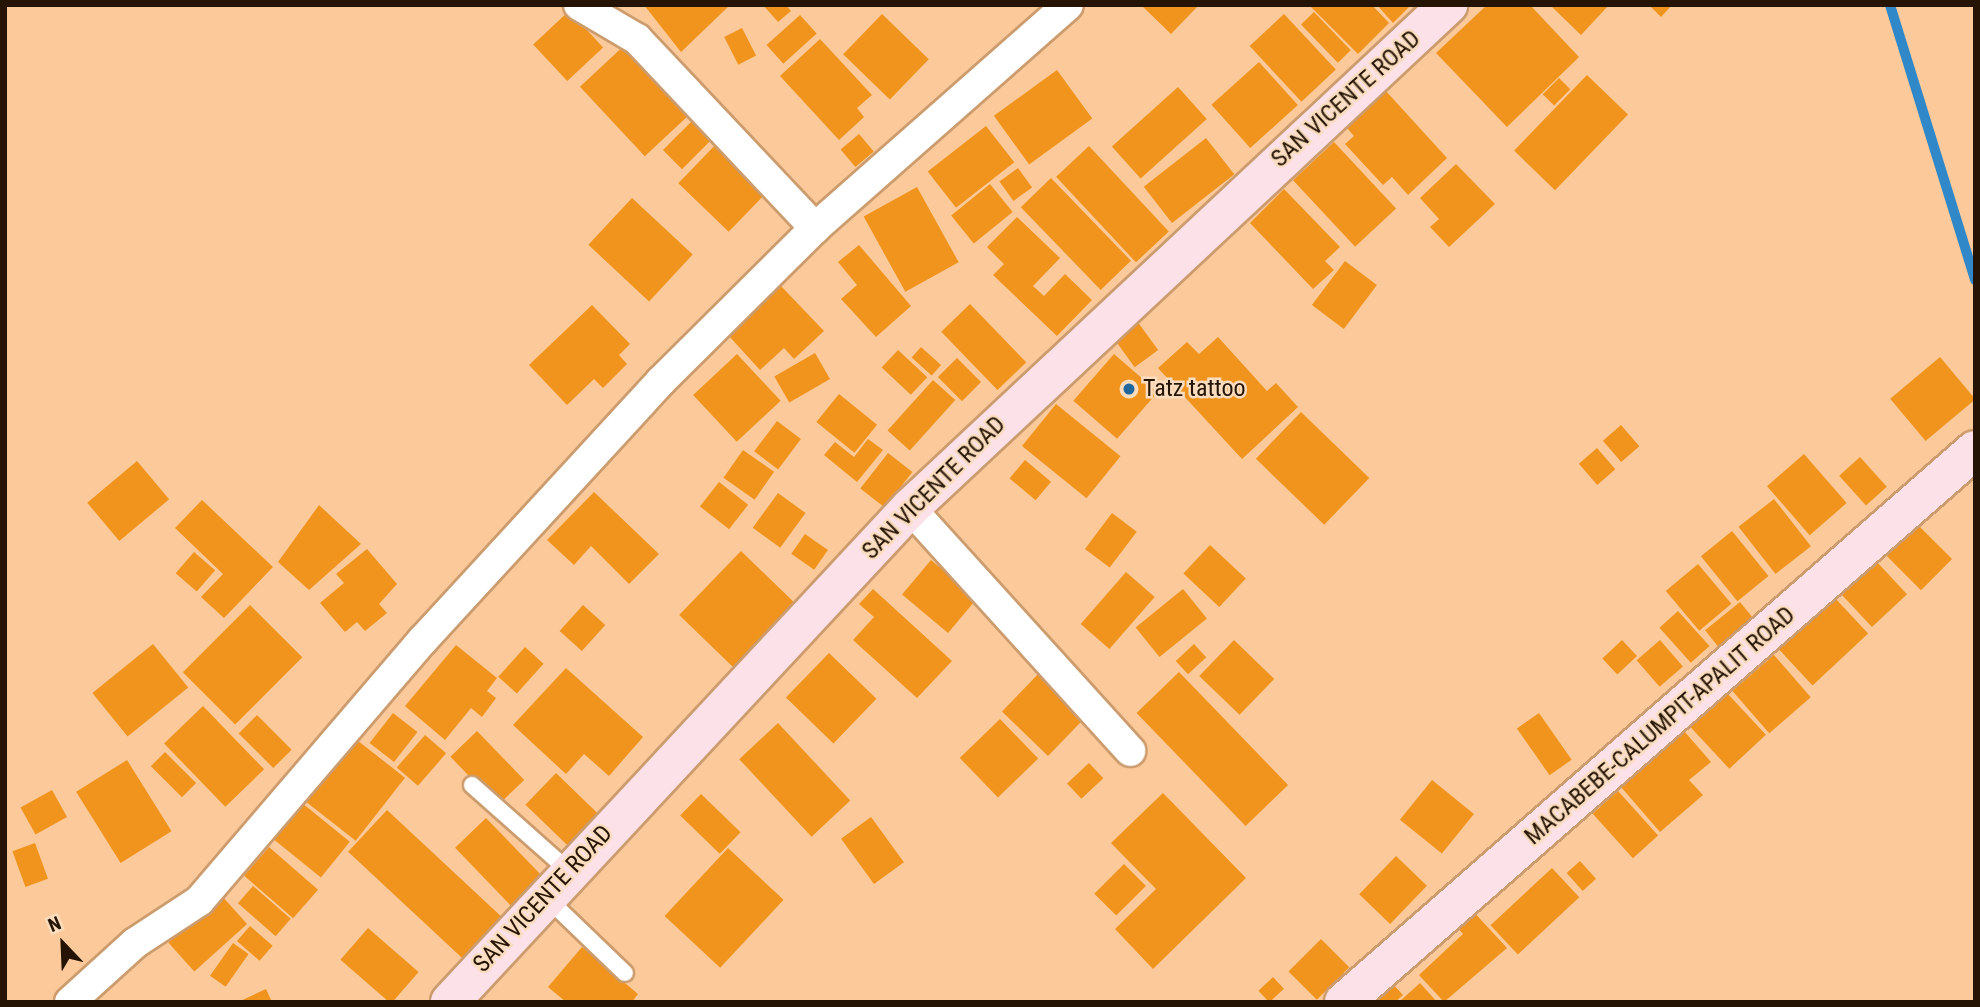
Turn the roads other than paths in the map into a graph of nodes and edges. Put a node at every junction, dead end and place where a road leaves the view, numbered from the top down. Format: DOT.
graph roads {
  1 [pos="579,5"];
  2 [pos="1068,5"];
  3 [pos="1448,5"];
  4 [pos="815,228"];
  5 [pos="1975,450"];
  6 [pos="910,508"];
  7 [pos="1130,751"];
  8 [pos="472,785"];
  9 [pos="557,884"];
  10 [pos="625,974"];
  11 [pos="70,1002"];
  12 [pos="450,1002"];
  13 [pos="1344,1002"];
  1 -- 4 [label="street"];
  2 -- 4 [label="street"];
  3 -- 6 [label="street, SAN VICENTE ROAD"];
  4 -- 11 [label="street"];
  5 -- 13 [label="street, MACABEBE-CALUMPIT-APALIT ROAD"];
  6 -- 7 [label="street"];
  6 -- 9 [label="street, SAN VICENTE ROAD"];
  8 -- 9 [label="lane"];
  9 -- 10 [label="lane"];
  9 -- 12 [label="street, SAN VICENTE ROAD"];
}
